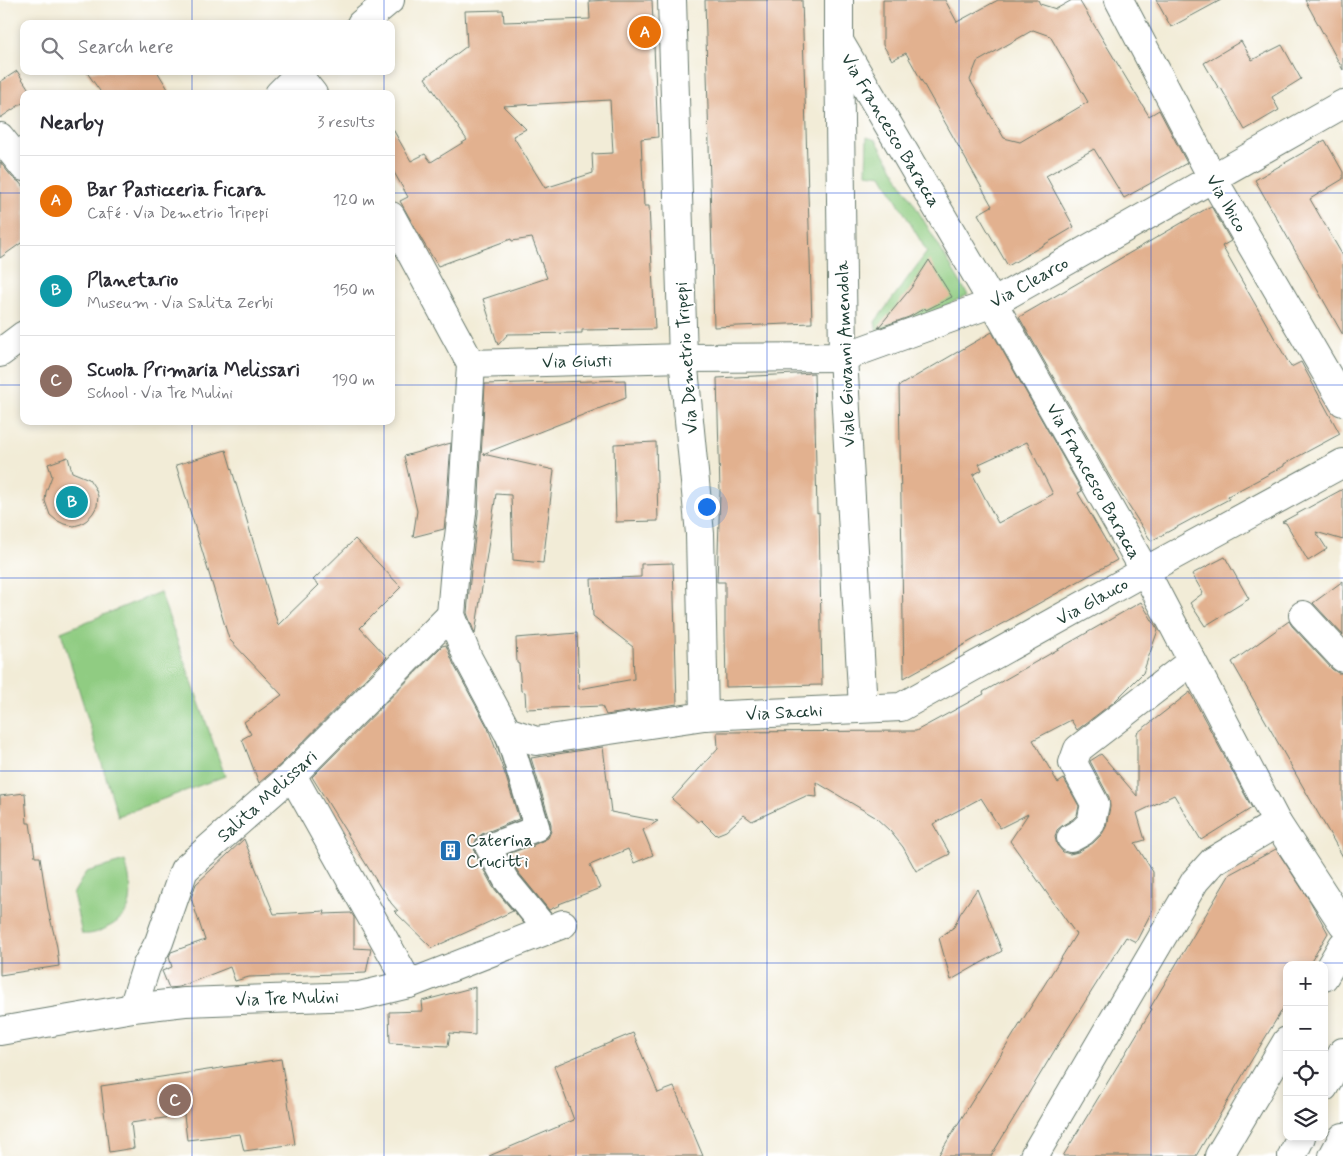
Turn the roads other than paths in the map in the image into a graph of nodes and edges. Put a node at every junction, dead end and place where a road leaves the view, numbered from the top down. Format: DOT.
graph roads {
  1 [pos="390,0"];
  2 [pos="672,0"];
  3 [pos="840,0"];
  4 [pos="1119,0"];
  5 [pos="366,20"];
  6 [pos="839,41"];
  7 [pos="1343,104"];
  8 [pos="0,137"];
  9 [pos="20,162"];
  10 [pos="1213,179"];
  11 [pos="395,223"];
  12 [pos="993,303"];
  13 [pos="20,338"];
  14 [pos="0,353"];
  15 [pos="843,357"];
  16 [pos="683,358"];
  17 [pos="471,364"];
  18 [pos="1343,402"];
  19 [pos="1343,463"];
  20 [pos="1145,571"];
  21 [pos="451,615"];
  22 [pos="1303,615"];
  23 [pos="1343,658"];
  24 [pos="1192,661"];
  25 [pos="863,708"];
  26 [pos="704,716"];
  27 [pos="507,731"];
  28 [pos="292,775"];
  29 [pos="1277,823"];
  30 [pos="1071,838"];
  31 [pos="1343,924"];
  32 [pos="555,927"];
  33 [pos="1343,945"];
  34 [pos="1328,970"];
  35 [pos="409,984"];
  36 [pos="133,1008"];
  37 [pos="0,1031"];
  38 [pos="1283,1048"];
  39 [pos="1343,1052"];
  40 [pos="1328,1080"];
  41 [pos="1343,1137"];
  42 [pos="1299,1141"];
  43 [pos="1034,1156"];
  44 [pos="1219,1156"];
  45 [pos="1292,1156"];
  46 [pos="1333,1156"];
  1 -- 5 [label="street"];
  2 -- 16 [label="street, Via Demetrio Tripepi"];
  3 -- 6 [label="street, Viale Giovanni Amendola"];
  4 -- 10 [label="street, Via Ibico"];
  6 -- 12 [label="street, Via Francesco Baracca"];
  6 -- 15 [label="street, Viale Giovanni Amendola"];
  7 -- 10 [label="street, Via Clearco"];
  8 -- 9 [label="street"];
  10 -- 12 [label="street, Via Clearco"];
  10 -- 18 [label="street, Via Ibico"];
  11 -- 17 [label="street"];
  12 -- 15 [label="street, Via Clearco"];
  12 -- 20 [label="street, Via Francesco Baracca"];
  13 -- 14 [label="street"];
  15 -- 16 [label="street, Via Clearco"];
  15 -- 25 [label="street, Viale Giovanni Amendola"];
  16 -- 17 [label="street, Via Giusti"];
  16 -- 26 [label="street, Via Demetrio Tripepi"];
  17 -- 21 [label="street"];
  19 -- 20 [label="street, Via Glauco"];
  20 -- 24 [label="street, Via Francesco Baracca"];
  20 -- 25 [label="street, Via Glauco"];
  21 -- 27 [label="street"];
  21 -- 28 [label="street, Salita Melissari"];
  22 -- 23 [label="street"];
  24 -- 29 [label="street, Via Francesco Baracca"];
  24 -- 30 [label="street"];
  25 -- 26 [label="street, Via Sacchi"];
  26 -- 27 [label="street, Via Sacchi"];
  27 -- 32 [label="street"];
  28 -- 35 [label="street"];
  28 -- 36 [label="street, Salita Melissari"];
  29 -- 31 [label="street, Via Francesco Baracca"];
  29 -- 43 [label="street"];
  32 -- 35 [label="street, Via Tre Mulini"];
  33 -- 34 [label="street"];
  35 -- 36 [label="street, Via Tre Mulini"];
  36 -- 37 [label="street, Via Tre Mulini"];
  38 -- 44 [label="street"];
  39 -- 40 [label="street"];
  41 -- 46 [label="street"];
  42 -- 45 [label="street"];
}
